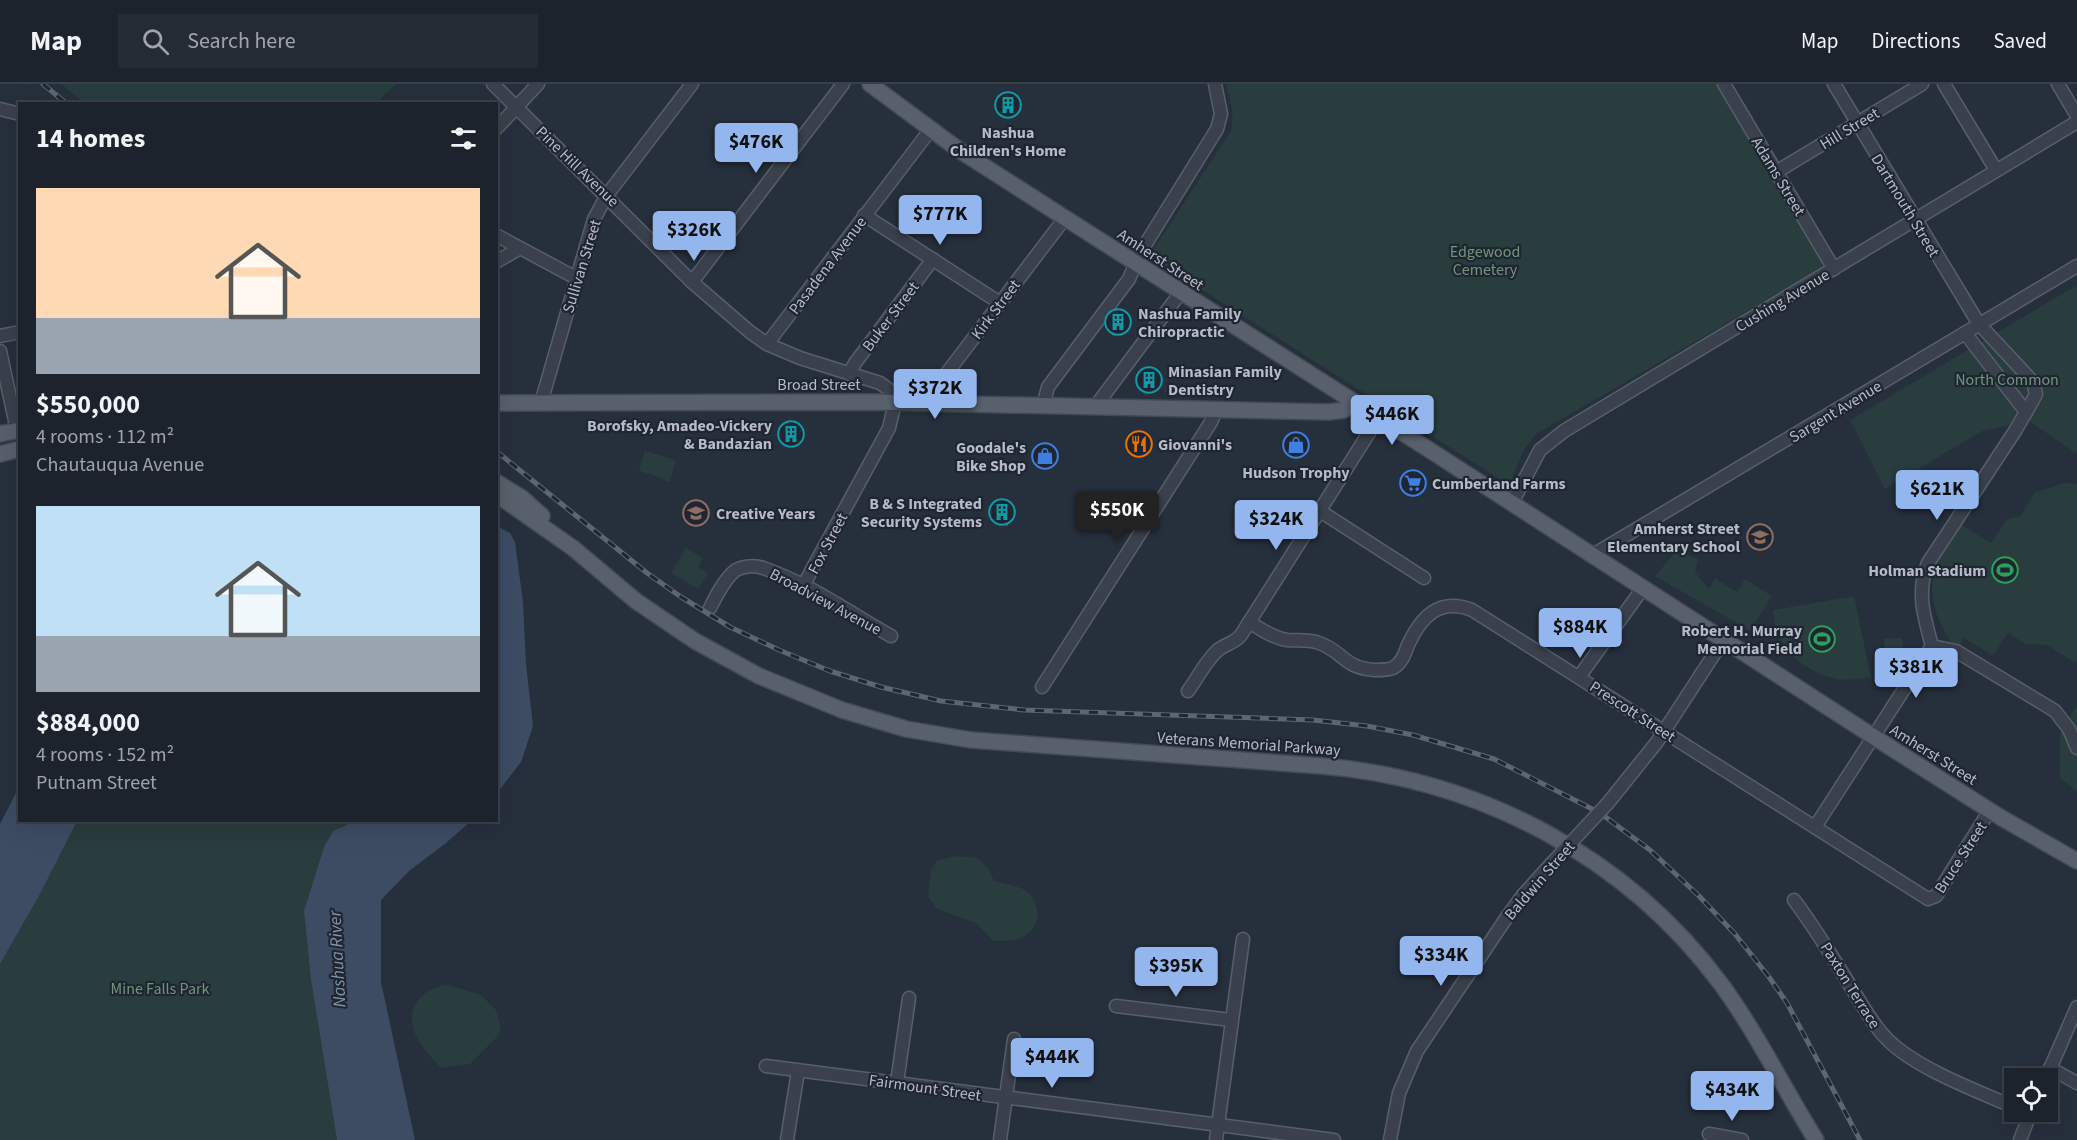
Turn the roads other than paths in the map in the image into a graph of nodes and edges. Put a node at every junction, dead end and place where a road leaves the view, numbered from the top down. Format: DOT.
graph roads {
  1 [pos="494,84"];
  2 [pos="538,84"];
  3 [pos="692,84"];
  4 [pos="843,84"];
  5 [pos="870,84"];
  6 [pos="1215,84"];
  7 [pos="1724,84"];
  8 [pos="1834,84"];
  9 [pos="1922,84"];
  10 [pos="1944,84"];
  11 [pos="2058,84"];
  12 [pos="518,108"];
  13 [pos="0,109"];
  14 [pos="18,114"];
  15 [pos="2077,116"];
  16 [pos="2077,122"];
  17 [pos="1857,123"];
  18 [pos="498,127"];
  19 [pos="931,129"];
  20 [pos="1996,170"];
  21 [pos="1776,172"];
  22 [pos="607,195"];
  23 [pos="864,215"];
  24 [pos="1065,218"];
  25 [pos="1915,219"];
  26 [pos="498,236"];
  27 [pos="520,248"];
  28 [pos="933,259"];
  29 [pos="498,261"];
  30 [pos="1136,263"];
  31 [pos="2077,266"];
  32 [pos="1834,269"];
  33 [pos="576,278"];
  34 [pos="692,282"];
  35 [pos="1181,292"];
  36 [pos="1000,303"];
  37 [pos="1979,324"];
  38 [pos="18,332"];
  39 [pos="1965,333"];
  40 [pos="0,336"];
  41 [pos="767,344"];
  42 [pos="0,351"];
  43 [pos="849,374"];
  44 [pos="1354,402"];
  45 [pos="498,403"];
  46 [pos="541,403"];
  47 [pos="894,403"];
  48 [pos="932,403"];
  49 [pos="1043,406"];
  50 [pos="1095,407"];
  51 [pos="1216,410"];
  52 [pos="2026,412"];
  53 [pos="1378,417"];
  54 [pos="18,426"];
  55 [pos="18,430"];
  56 [pos="0,434"];
  57 [pos="18,450"];
  58 [pos="0,454"];
  59 [pos="498,483"];
  60 [pos="498,496"];
  61 [pos="1512,503"];
  62 [pos="1320,511"];
  63 [pos="573,548"];
  64 [pos="1593,555"];
  65 [pos="1424,578"];
  66 [pos="803,586"];
  67 [pos="1643,588"];
  68 [pos="710,608"];
  69 [pos="1250,622"];
  70 [pos="891,636"];
  71 [pos="1724,639"];
  72 [pos="1932,646"];
  73 [pos="1579,677"];
  74 [pos="1042,687"];
  75 [pos="1188,691"];
  76 [pos="1664,732"];
  77 [pos="1874,737"];
  78 [pos="2077,748"];
  79 [pos="1990,810"];
  80 [pos="1815,827"];
  81 [pos="2077,861"];
  82 [pos="1928,899"];
  83 [pos="1794,900"];
  84 [pos="1243,939"];
  85 [pos="909,998"];
  86 [pos="1116,1006"];
  87 [pos="2077,1007"];
  88 [pos="1231,1020"];
  89 [pos="1014,1039"];
  90 [pos="766,1066"];
  91 [pos="2050,1068"];
  92 [pos="798,1071"];
  93 [pos="2058,1076"];
  94 [pos="897,1083"];
  95 [pos="2077,1083"];
  96 [pos="1006,1098"];
  97 [pos="2004,1102"];
  98 [pos="2025,1122"];
  99 [pos="1218,1125"];
  100 [pos="1709,1134"];
  101 [pos="787,1140"];
  102 [pos="1000,1140"];
  103 [pos="1216,1140"];
  104 [pos="1334,1140"];
  105 [pos="1389,1140"];
  106 [pos="1742,1140"];
  107 [pos="1816,1140"];
  108 [pos="2020,1140"];
  1 -- 12 [label="street, Pine Hill Avenue"];
  2 -- 12 [label="street"];
  3 -- 22 [label="street, Sullivan Street"];
  4 -- 34 [label="street"];
  5 -- 19 [label="main road, Amherst Street"];
  6 -- 30 [label="street"];
  7 -- 21 [label="street, Adams Street"];
  8 -- 17 [label="street, Dartmouth Street"];
  9 -- 17 [label="street, Hill Street"];
  10 -- 20 [label="street"];
  11 -- 15 [label="street"];
  12 -- 18 [label="street"];
  12 -- 22 [label="street, Pine Hill Avenue"];
  13 -- 14 [label="street"];
  16 -- 20 [label="street, Cushing Avenue"];
  17 -- 21 [label="street, Hill Street"];
  17 -- 25 [label="street, Dartmouth Street"];
  19 -- 23 [label="street, Pasadena Avenue"];
  19 -- 24 [label="main road, Amherst Street"];
  20 -- 25 [label="street, Cushing Avenue"];
  21 -- 32 [label="street, Adams Street"];
  22 -- 33 [label="street, Sullivan Street"];
  22 -- 34 [label="street, Pine Hill Avenue"];
  23 -- 28 [label="street"];
  23 -- 41 [label="street, Pasadena Avenue"];
  24 -- 30 [label="main road, Amherst Street"];
  24 -- 36 [label="street, Kirk Street"];
  25 -- 32 [label="street, Cushing Avenue"];
  25 -- 37 [label="street, Dartmouth Street"];
  26 -- 27 [label="street"];
  27 -- 29 [label="street"];
  27 -- 33 [label="street"];
  28 -- 36 [label="street"];
  28 -- 43 [label="street, Buker Street"];
  30 -- 35 [label="main road, Amherst Street"];
  30 -- 49 [label="street"];
  31 -- 37 [label="street, Sargent Avenue"];
  32 -- 61 [label="street, Cushing Avenue"];
  33 -- 46 [label="street, Sullivan Street"];
  34 -- 41 [label="street, Pine Hill Avenue"];
  35 -- 44 [label="main road, Amherst Street"];
  35 -- 50 [label="street"];
  36 -- 48 [label="street, Kirk Street"];
  37 -- 39 [label="street, Sargent Avenue"];
  37 -- 52 [label="street, Dartmouth Street"];
  38 -- 40 [label="street"];
  39 -- 52 [label="street"];
  39 -- 64 [label="street, Sargent Avenue"];
  41 -- 43 [label="street, Pine Hill Avenue"];
  42 -- 54 [label="street"];
  43 -- 47 [label="street, Pine Hill Avenue"];
  44 -- 51 [label="main road, Broad Street"];
  44 -- 53 [label="main road, Amherst Street"];
  45 -- 46 [label="main road, Broad Street"];
  46 -- 47 [label="main road, Broad Street"];
  47 -- 48 [label="main road, Broad Street"];
  47 -- 66 [label="street, Fox Street"];
  48 -- 49 [label="main road, Broad Street"];
  49 -- 50 [label="main road, Broad Street"];
  50 -- 51 [label="main road, Broad Street"];
  51 -- 74 [label="street"];
  52 -- 72 [label="street, Dartmouth Street"];
  53 -- 61 [label="main road, Amherst Street"];
  53 -- 62 [label="street"];
  55 -- 56 [label="main road"];
  57 -- 58 [label="main road"];
  59 -- 63 [label="main road, Veterans Memorial Parkway"];
  60 -- 63 [label="main road, Veterans Memorial Parkway"];
  61 -- 64 [label="main road, Amherst Street"];
  62 -- 65 [label="street"];
  62 -- 69 [label="street"];
  63 -- 107 [label="main road, Veterans Memorial Parkway"];
  64 -- 67 [label="main road, Amherst Street"];
  66 -- 68 [label="street, Broadview Avenue"];
  66 -- 70 [label="street, Broadview Avenue"];
  67 -- 71 [label="main road, Amherst Street"];
  67 -- 73 [label="street"];
  69 -- 73 [label="street, Prescott Street"];
  69 -- 75 [label="street"];
  71 -- 76 [label="street, Baldwin Street"];
  71 -- 77 [label="main road, Amherst Street"];
  72 -- 77 [label="street"];
  72 -- 78 [label="street"];
  73 -- 76 [label="street, Prescott Street"];
  76 -- 80 [label="street, Prescott Street"];
  76 -- 105 [label="street, Baldwin Street, bridge"];
  77 -- 79 [label="main road, Amherst Street"];
  77 -- 80 [label="street"];
  79 -- 81 [label="main road, Amherst Street"];
  79 -- 82 [label="street, Bruce Street"];
  80 -- 82 [label="street, Prescott Street"];
  83 -- 97 [label="street, Paxton Terrace"];
  84 -- 88 [label="street"];
  85 -- 94 [label="street"];
  86 -- 88 [label="street"];
  87 -- 91 [label="street"];
  88 -- 99 [label="street"];
  89 -- 96 [label="street"];
  90 -- 92 [label="street, Fairmount Street"];
  92 -- 94 [label="street, Fairmount Street"];
  92 -- 101 [label="street"];
  93 -- 95 [label="street"];
  94 -- 96 [label="street, Fairmount Street"];
  96 -- 99 [label="street, Fairmount Street"];
  96 -- 102 [label="street"];
  98 -- 108 [label="street"];
  99 -- 103 [label="street"];
  99 -- 104 [label="street, Fairmount Street"];
  100 -- 106 [label="street"];
}
